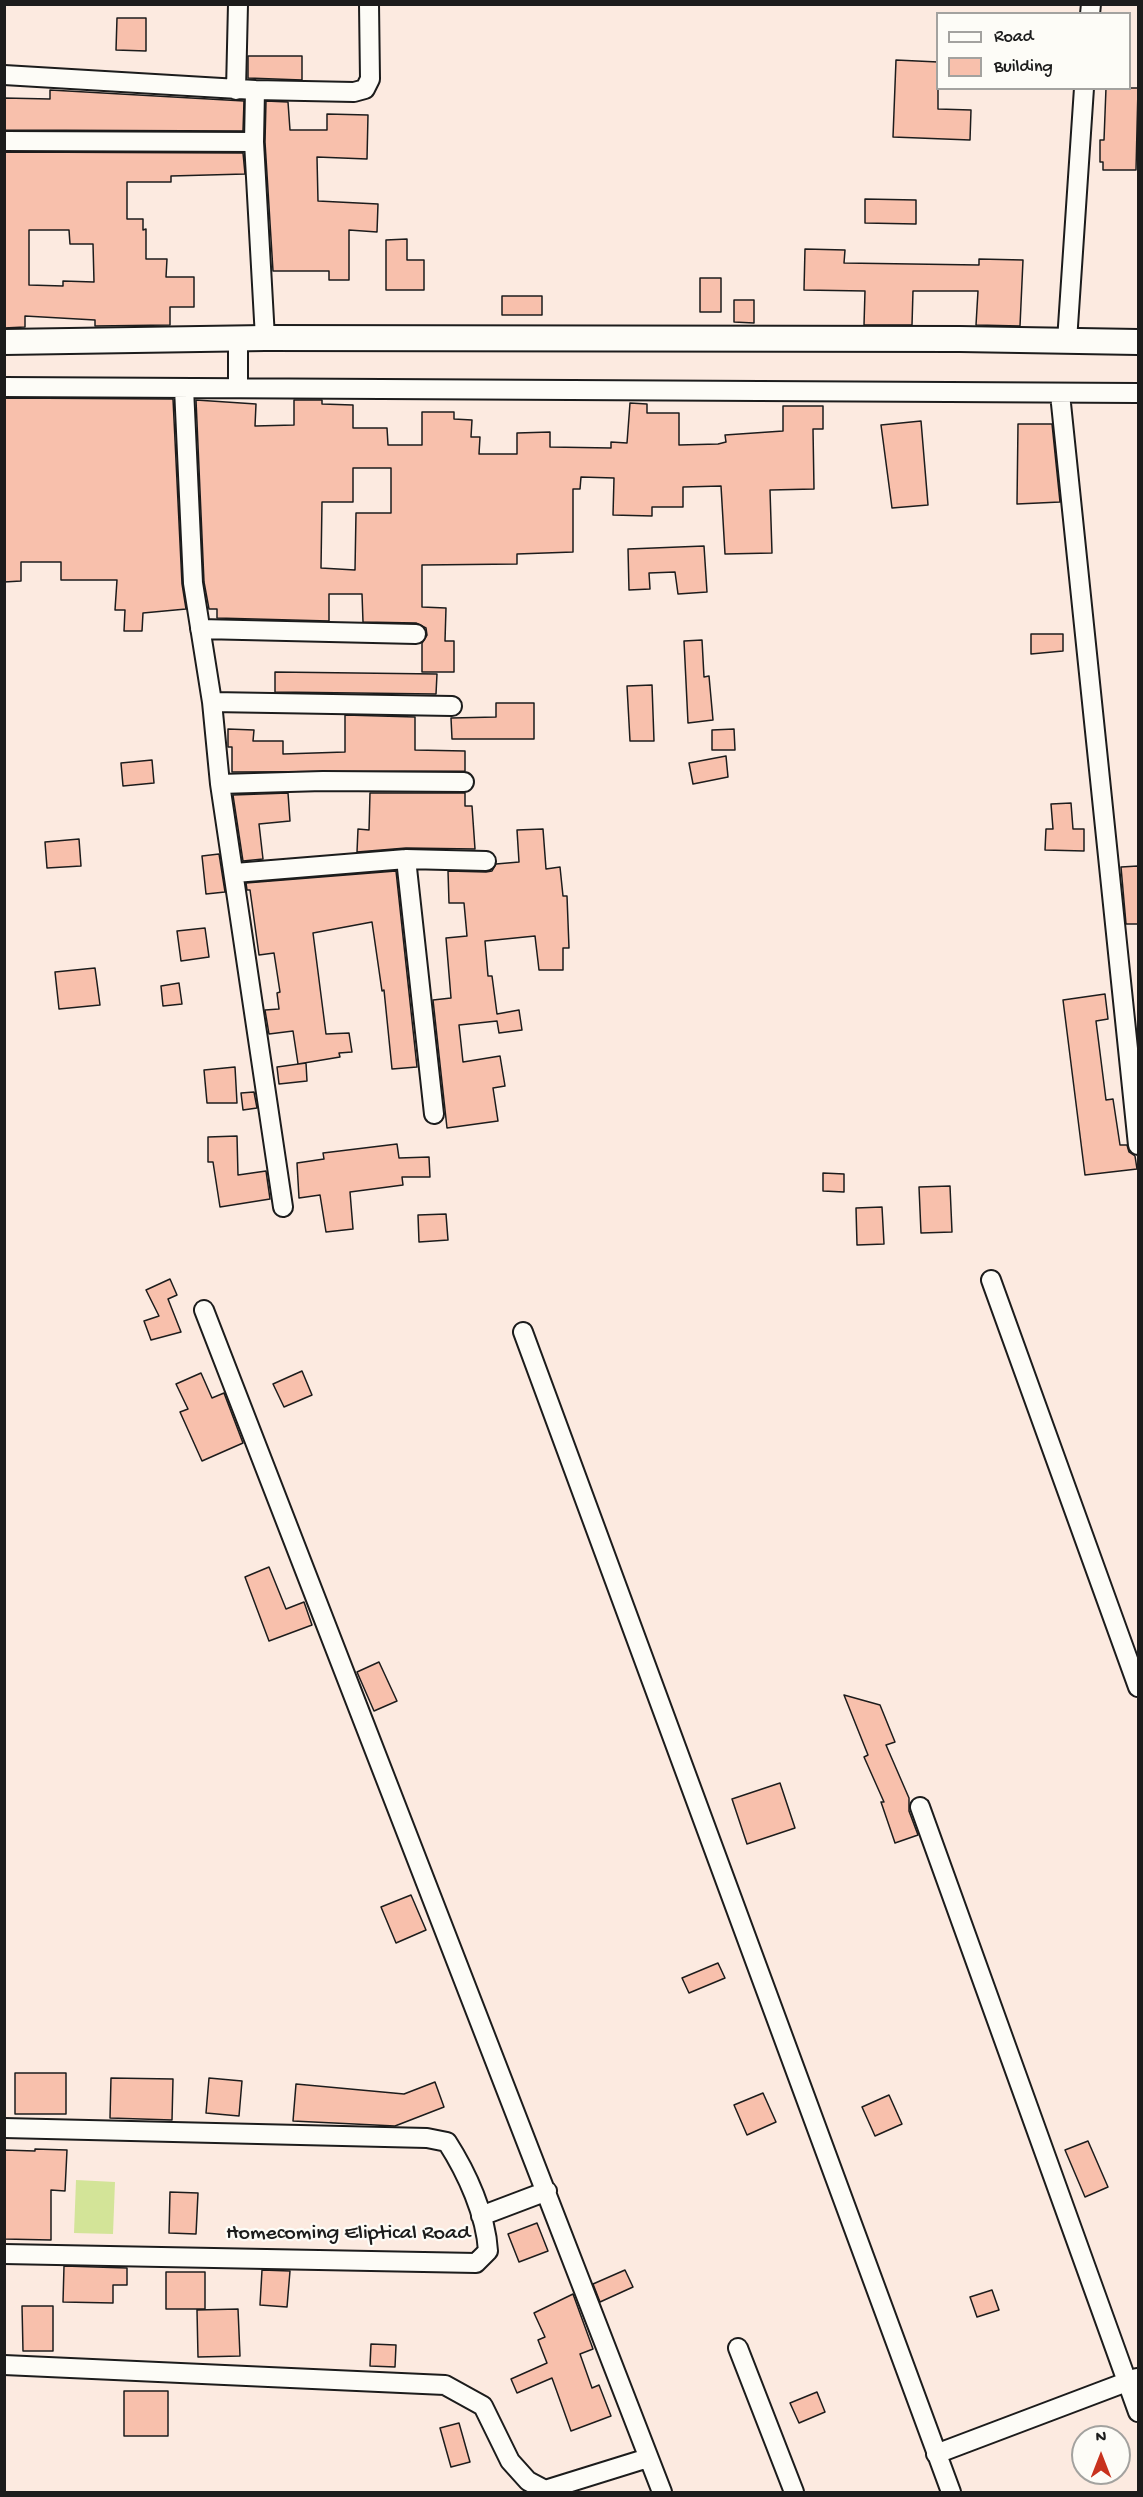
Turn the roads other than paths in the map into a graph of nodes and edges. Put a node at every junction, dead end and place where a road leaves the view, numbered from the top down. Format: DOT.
graph roads {
  1 [pos="238,4"];
  2 [pos="369,4"];
  3 [pos="4,75"];
  4 [pos="236,90"];
  5 [pos="255,90"];
  6 [pos="1084,90"];
  7 [pos="4,141"];
  8 [pos="254,142"];
  9 [pos="265,338"];
  10 [pos="1067,341"];
  11 [pos="4,342"];
  12 [pos="1138,342"];
  13 [pos="238,346"];
  14 [pos="238,384"];
  15 [pos="4,387"];
  16 [pos="184,388"];
  17 [pos="1138,393"];
  18 [pos="1060,394"];
  19 [pos="200,628"];
  20 [pos="416,634"];
  21 [pos="212,702"];
  22 [pos="452,706"];
  23 [pos="464,782"];
  24 [pos="220,784"];
  25 [pos="406,859"];
  26 [pos="486,861"];
  27 [pos="235,873"];
  28 [pos="434,1114"];
  29 [pos="1138,1145"];
  30 [pos="283,1207"];
  31 [pos="991,1280"];
  32 [pos="204,1310"];
  33 [pos="523,1332"];
  34 [pos="1138,1687"];
  35 [pos="920,1807"];
  36 [pos="4,2128"];
  37 [pos="547,2191"];
  38 [pos="481,2216"];
  39 [pos="4,2254"];
  40 [pos="738,2348"];
  41 [pos="4,2365"];
  42 [pos="1133,2379"];
  43 [pos="1138,2412"];
  44 [pos="936,2454"];
  45 [pos="648,2458"];
  46 [pos="544,2491"];
  47 [pos="662,2493"];
  48 [pos="794,2493"];
  49 [pos="951,2493"];
  1 -- 4 [label="street"];
  2 -- 5 [label="street"];
  3 -- 4 [label="street"];
  4 -- 5 [label="street"];
  5 -- 8 [label="street"];
  6 -- 10 [label="street"];
  7 -- 8 [label="street"];
  8 -- 9 [label="street"];
  9 -- 10 [label="street"];
  9 -- 13 [label="street"];
  10 -- 12 [label="street"];
  11 -- 13 [label="street"];
  13 -- 14 [label="street"];
  14 -- 16 [label="street"];
  14 -- 18 [label="street"];
  15 -- 16 [label="street"];
  16 -- 19 [label="street"];
  17 -- 18 [label="street"];
  18 -- 29 [label="street"];
  19 -- 20 [label="street"];
  19 -- 21 [label="street"];
  21 -- 22 [label="street"];
  21 -- 24 [label="street"];
  23 -- 24 [label="street"];
  24 -- 27 [label="street"];
  25 -- 26 [label="street"];
  25 -- 27 [label="street"];
  25 -- 28 [label="street"];
  27 -- 30 [label="street"];
  31 -- 34 [label="street"];
  32 -- 37 [label="street"];
  33 -- 44 [label="street"];
  35 -- 42 [label="street"];
  36 -- 38 [label="street, Homecoming Eliptical Road"];
  37 -- 38 [label="street"];
  37 -- 45 [label="street"];
  38 -- 39 [label="street, Homecoming Eliptical Road"];
  40 -- 48 [label="street"];
  41 -- 46 [label="street"];
  42 -- 43 [label="street"];
  42 -- 44 [label="street"];
  44 -- 49 [label="street"];
  45 -- 46 [label="street"];
  45 -- 47 [label="street"];
}
